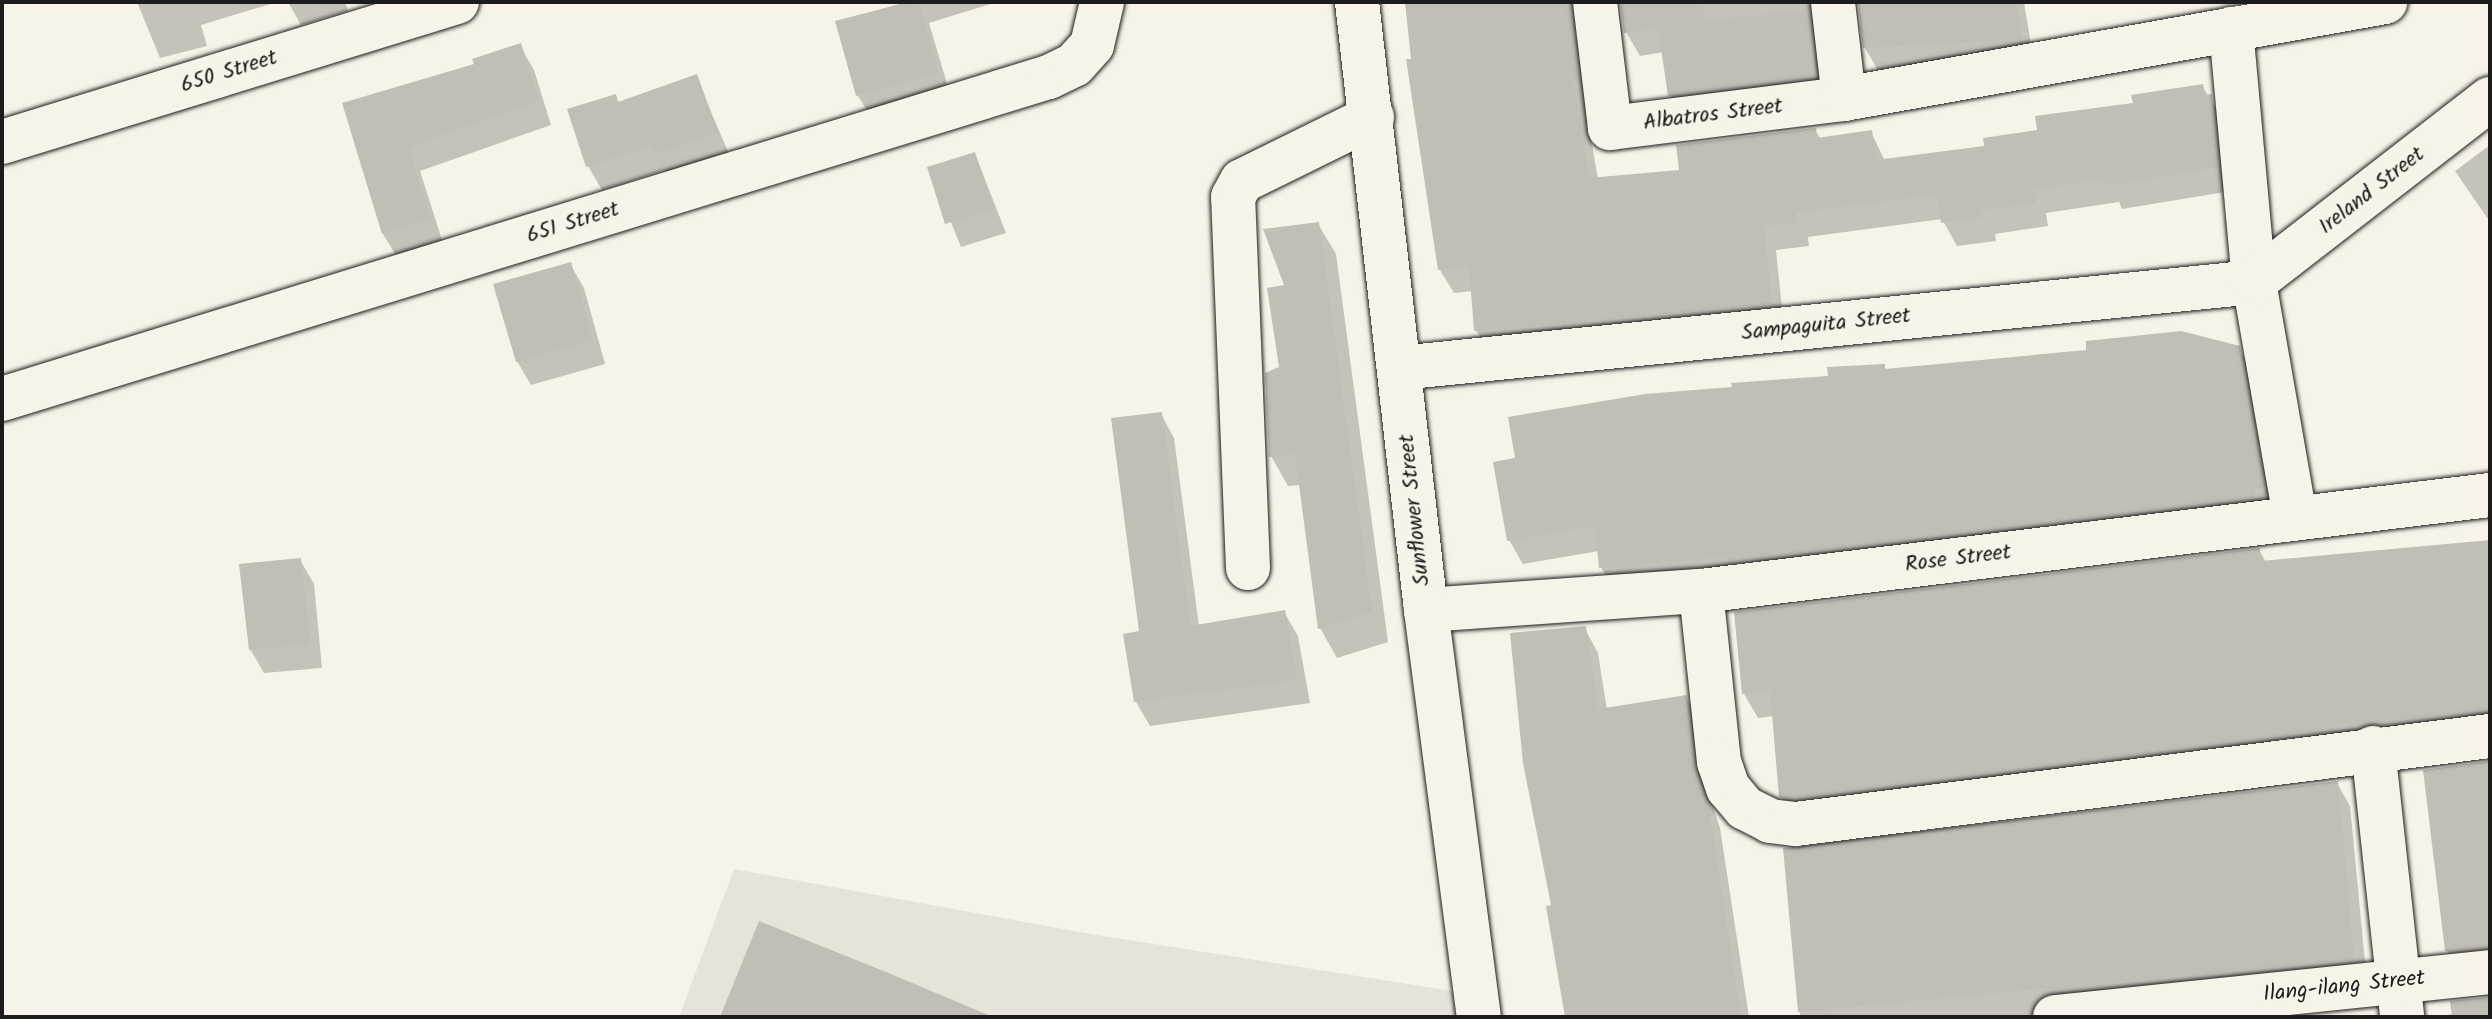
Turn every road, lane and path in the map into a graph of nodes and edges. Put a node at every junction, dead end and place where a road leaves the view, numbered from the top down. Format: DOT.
graph roads {
  1 [pos="457,2"];
  2 [pos="1102,2"];
  3 [pos="1357,2"];
  4 [pos="1595,2"];
  5 [pos="1833,2"];
  6 [pos="2385,2"];
  7 [pos="2231,29"];
  8 [pos="1844,99"];
  9 [pos="2490,99"];
  10 [pos="1372,117"];
  11 [pos="2,142"];
  12 [pos="2254,282"];
  13 [pos="1399,368"];
  14 [pos="2,399"];
  15 [pos="2490,495"];
  16 [pos="2295,518"];
  17 [pos="1248,568"];
  18 [pos="1701,591"];
  19 [pos="1426,610"];
  20 [pos="2490,736"];
  21 [pos="2373,748"];
  22 [pos="2490,972"];
  23 [pos="2400,1000"];
  24 [pos="1479,1017"];
  25 [pos="2055,1017"];
  1 -- 11 [label="street, 650 Street"];
  2 -- 14 [label="street, 651 Street"];
  3 -- 10 [label="street, Sunflower Street"];
  4 -- 8 [label="street, Albatros Street"];
  5 -- 8 [label="street"];
  6 -- 7 [label="street"];
  7 -- 8 [label="street"];
  7 -- 12 [label="street"];
  9 -- 12 [label="street, Ireland Street"];
  10 -- 13 [label="street, Sunflower Street"];
  10 -- 17 [label="street"];
  12 -- 13 [label="street, Sampaguita Street"];
  12 -- 16 [label="street"];
  13 -- 19 [label="street, Sunflower Street"];
  15 -- 16 [label="street, Rose Street"];
  16 -- 18 [label="street, Rose Street"];
  18 -- 19 [label="street, Rose Street"];
  18 -- 21 [label="street"];
  19 -- 24 [label="street, Sunflower Street"];
  20 -- 21 [label="street"];
  21 -- 23 [label="street"];
  22 -- 23 [label="street, Ilang-ilang Street"];
  23 -- 25 [label="street, Ilang-ilang Street"];
}
